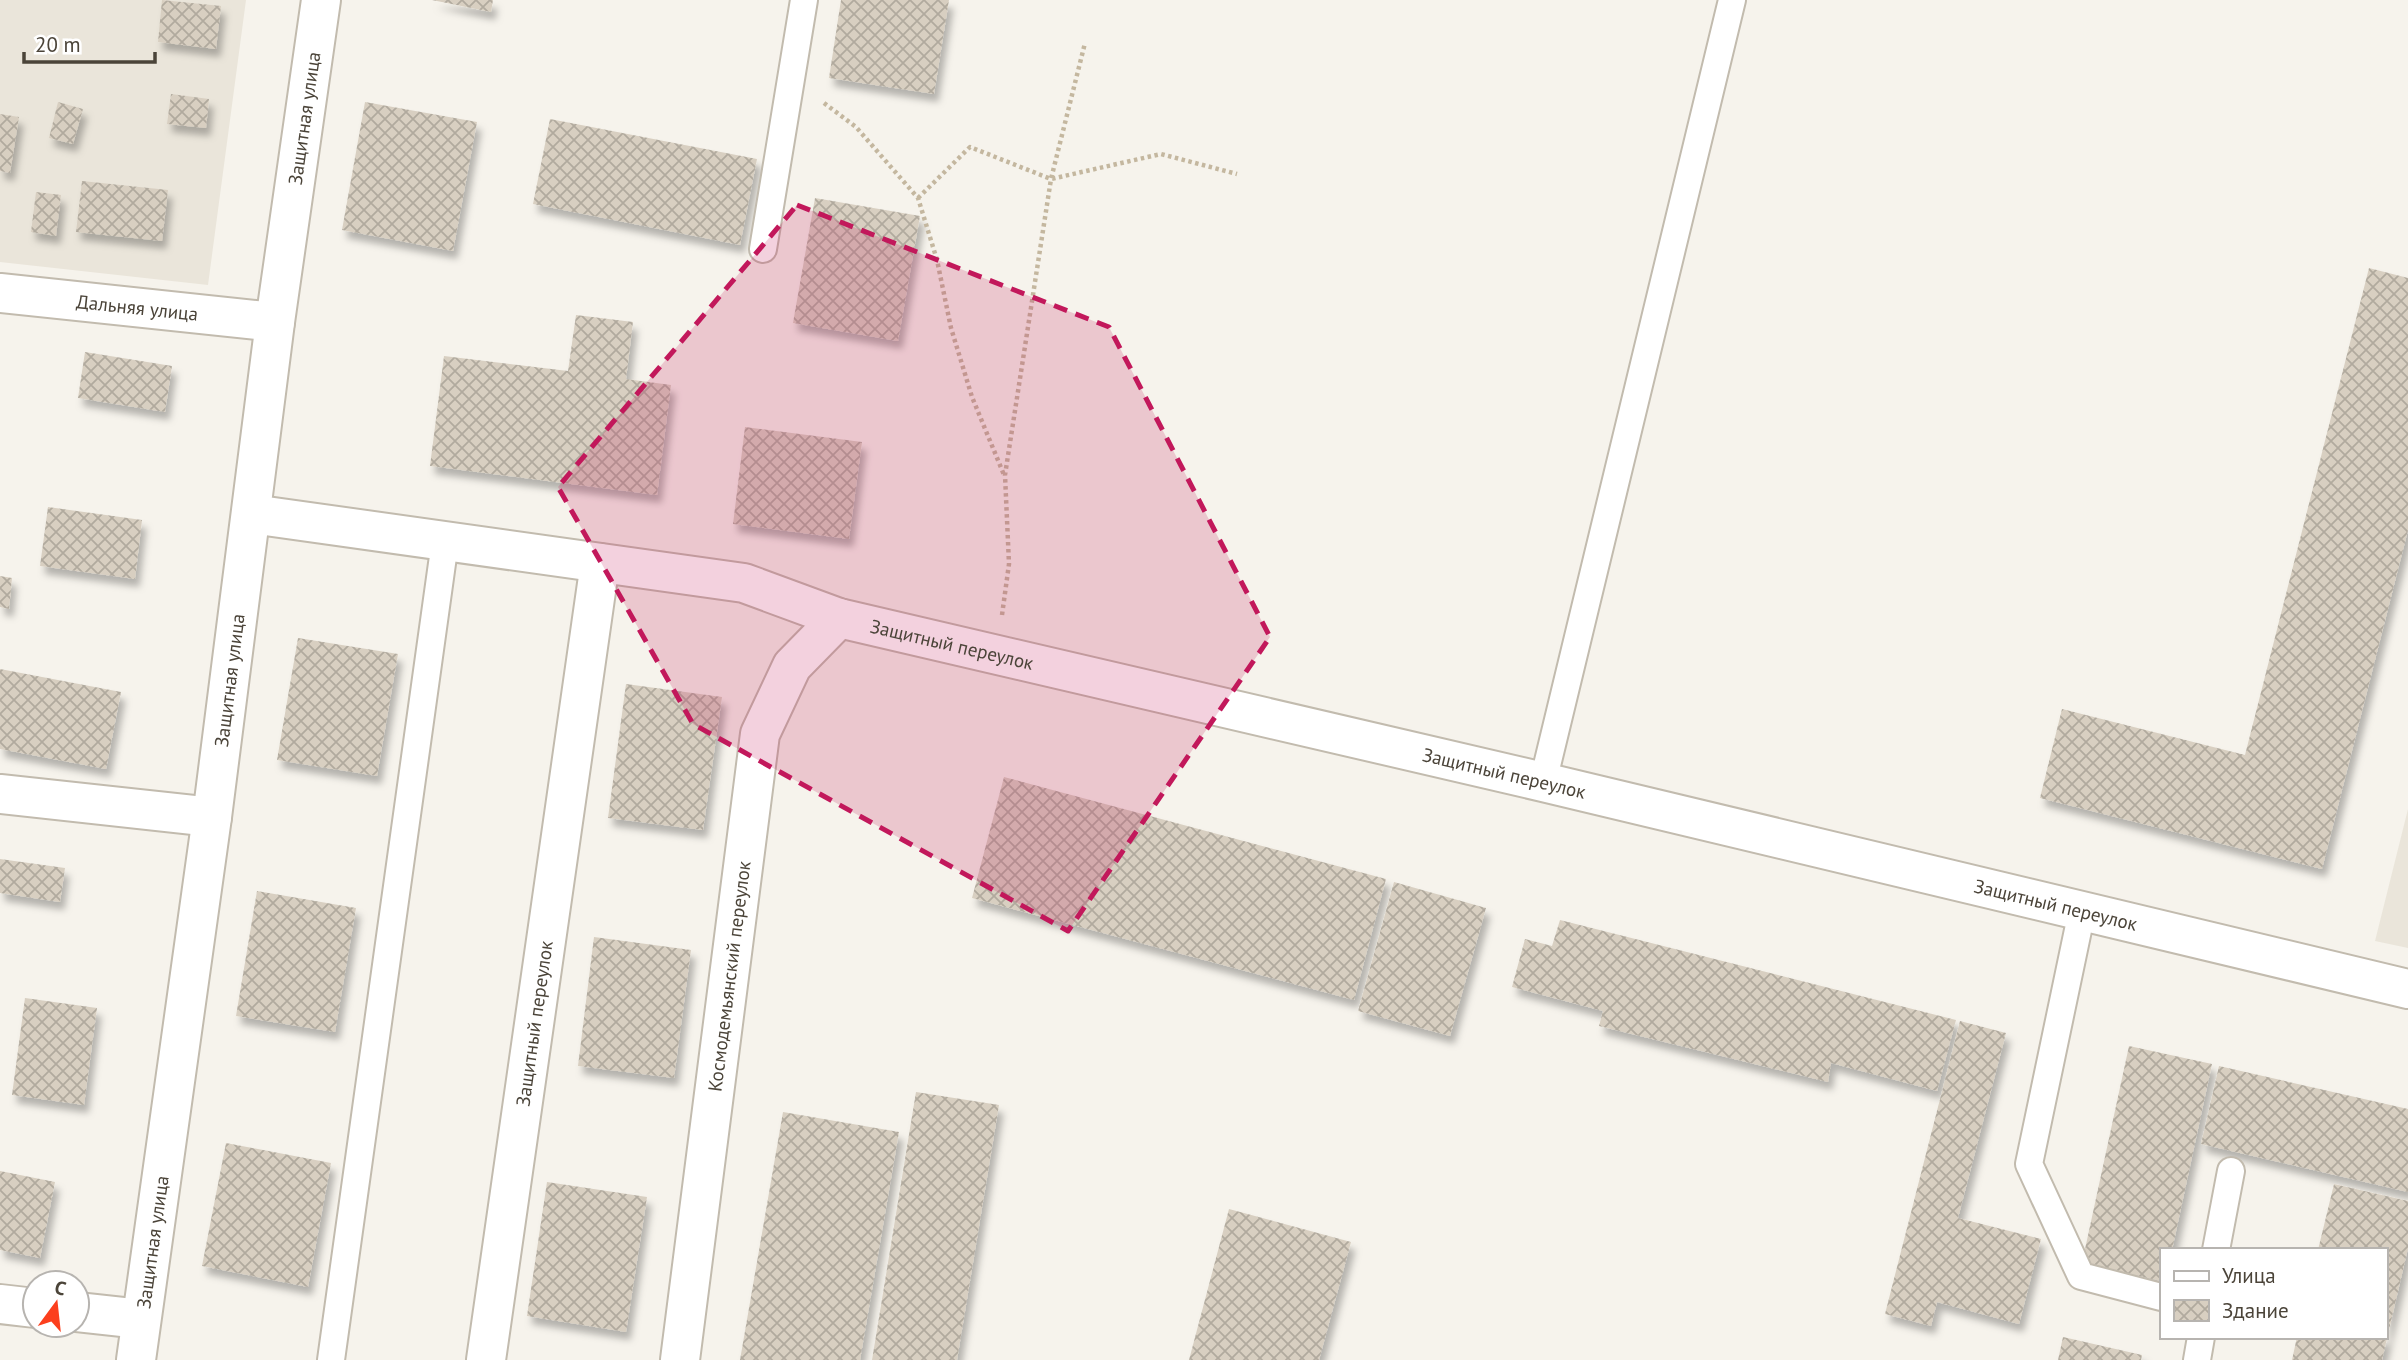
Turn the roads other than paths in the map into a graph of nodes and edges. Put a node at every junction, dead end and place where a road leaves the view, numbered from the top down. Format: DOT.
graph roads {
  1 [pos="321,0"];
  2 [pos="804,0"];
  3 [pos="1732,0"];
  4 [pos="763,249"];
  5 [pos="0,293"];
  6 [pos="275,322"];
  7 [pos="252,514"];
  8 [pos="445,542"];
  9 [pos="600,563"];
  10 [pos="839,618"];
  11 [pos="1543,782"];
  12 [pos="0,794"];
  13 [pos="212,817"];
  14 [pos="2082,911"];
  15 [pos="2408,989"];
  16 [pos="2231,1171"];
  17 [pos="2216,1248"];
  18 [pos="2160,1297"];
  19 [pos="0,1304"];
  20 [pos="21,1306"];
  21 [pos="91,1314"];
  22 [pos="141,1319"];
  23 [pos="2201,1339"];
  24 [pos="136,1360"];
  25 [pos="331,1360"];
  26 [pos="486,1360"];
  27 [pos="680,1360"];
  28 [pos="2197,1360"];
  1 -- 6 [label="street, Защитная улица"];
  2 -- 4 [label="lane"];
  3 -- 11 [label="lane"];
  5 -- 6 [label="street, Дальняя улица"];
  6 -- 7 [label="street, Защитная улица"];
  7 -- 8 [label="street, Защитный переулок"];
  7 -- 13 [label="street, Защитная улица"];
  8 -- 9 [label="street, Защитный переулок"];
  8 -- 25 [label="lane"];
  9 -- 10 [label="street, Защитный переулок"];
  9 -- 26 [label="street, Защитный переулок"];
  10 -- 11 [label="street, Защитный переулок"];
  10 -- 27 [label="street, Космодемьянский переулок"];
  11 -- 14 [label="street, Защитный переулок"];
  12 -- 13 [label="street"];
  13 -- 22 [label="street, Защитная улица"];
  14 -- 15 [label="street, Защитный переулок"];
  14 -- 18 [label="lane"];
  16 -- 17 [label="lane"];
  19 -- 20 [label="street"];
  21 -- 22 [label="street"];
  22 -- 24 [label="street, Защитная улица"];
  23 -- 28 [label="lane"];
}
